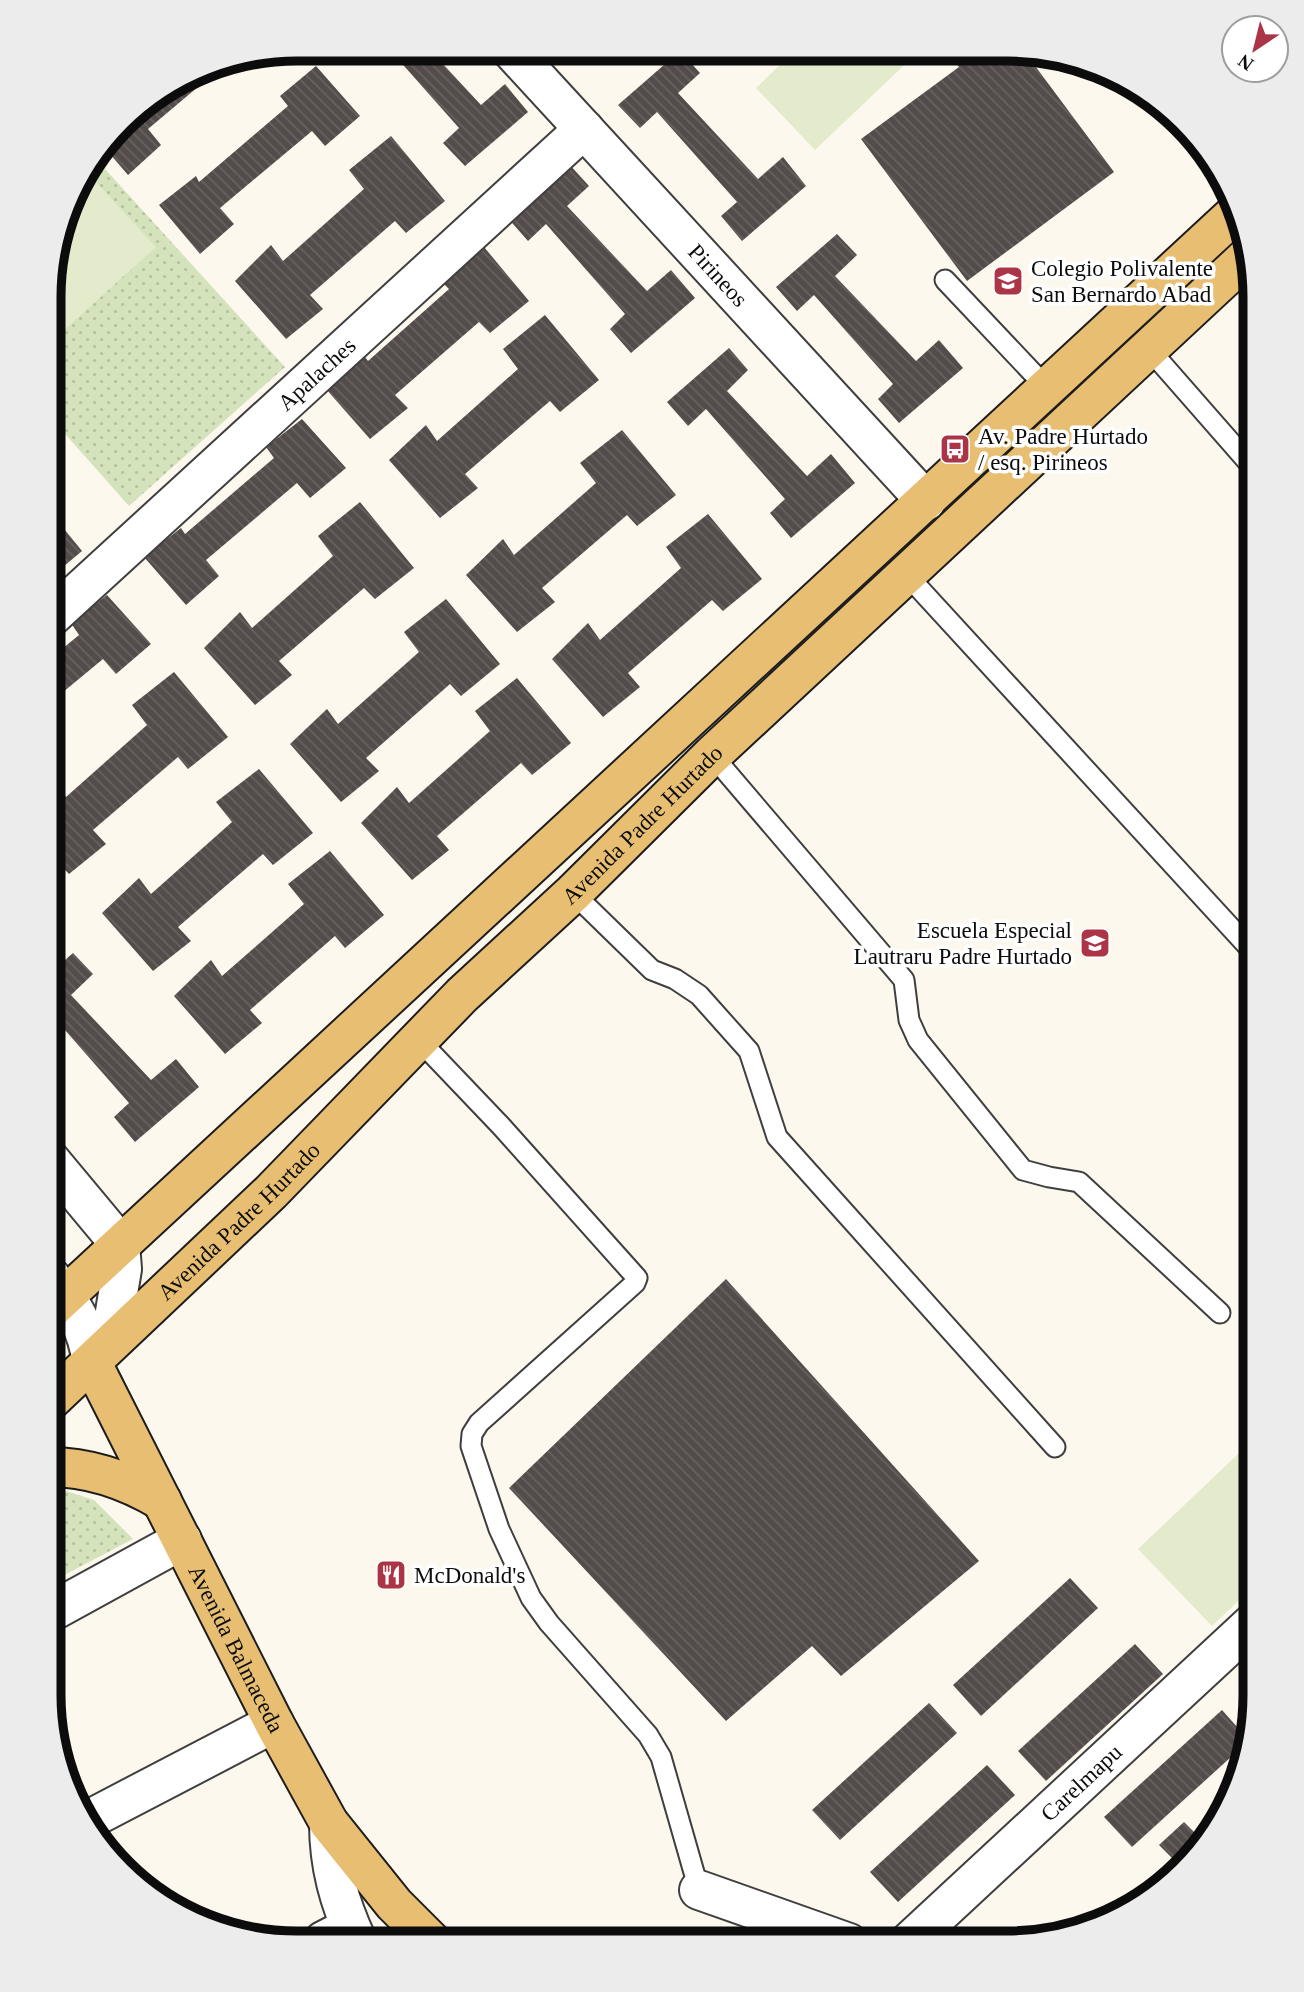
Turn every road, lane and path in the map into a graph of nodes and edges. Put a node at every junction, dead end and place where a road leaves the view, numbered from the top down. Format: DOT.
graph roads {
  1 [pos="521,61"];
  2 [pos="584,129"];
  3 [pos="1229,219"];
  4 [pos="1240,263"];
  5 [pos="945,280"];
  6 [pos="1149,349"];
  7 [pos="1047,388"];
  8 [pos="1243,456"];
  9 [pos="926,501"];
  10 [pos="906,574"];
  11 [pos="61,608"];
  12 [pos="712,755"];
  13 [pos="573,894"];
  14 [pos="1243,940"];
  15 [pos="418,1039"];
  16 [pos="61,1173"];
  17 [pos="120,1244"];
  18 [pos="61,1289"];
  19 [pos="61,1302"];
  20 [pos="1220,1313"];
  21 [pos="92,1363"];
  22 [pos="61,1392"];
  23 [pos="1055,1447"];
  24 [pos="61,1468"];
  25 [pos="162,1502"];
  26 [pos="182,1540"];
  27 [pos="61,1607"];
  28 [pos="1242,1633"];
  29 [pos="274,1723"];
  30 [pos="95,1816"];
  31 [pos="330,1823"];
  32 [pos="699,1890"];
  33 [pos="342,1931"];
  34 [pos="421,1931"];
  35 [pos="817,1931"];
  36 [pos="921,1931"];
  1 -- 2 [label="street, Pirineos"];
  2 -- 9 [label="street, Pirineos"];
  2 -- 11 [label="street, Apalaches"];
  3 -- 7 [label="main road, Avenida Padre Hurtado"];
  4 -- 6 [label="main road, Avenida Padre Hurtado"];
  5 -- 7 [label="lane"];
  6 -- 8 [label="lane"];
  6 -- 10 [label="main road, Avenida Padre Hurtado"];
  7 -- 9 [label="main road, Avenida Padre Hurtado"];
  9 -- 17 [label="main road, Avenida Padre Hurtado"];
  10 -- 12 [label="main road, Avenida Padre Hurtado"];
  10 -- 14 [label="lane"];
  12 -- 13 [label="main road, Avenida Padre Hurtado"];
  12 -- 20 [label="lane"];
  13 -- 15 [label="main road, Avenida Padre Hurtado"];
  13 -- 23 [label="lane"];
  15 -- 21 [label="main road, Avenida Padre Hurtado"];
  15 -- 32 [label="lane"];
  16 -- 17 [label="street"];
  17 -- 18 [label="main road, Avenida Padre Hurtado"];
  17 -- 21 [label="street"];
  19 -- 21 [label="street, Avenida Balmaceda"];
  21 -- 22 [label="main road, Avenida Padre Hurtado"];
  21 -- 25 [label="main road, Avenida Balmaceda"];
  24 -- 25 [label="main road"];
  25 -- 26 [label="main road, Avenida Balmaceda"];
  26 -- 27 [label="street"];
  26 -- 29 [label="main road, Avenida Balmaceda"];
  28 -- 36 [label="street, Carelmapu"];
  29 -- 30 [label="street"];
  29 -- 31 [label="main road, Avenida Balmaceda"];
  31 -- 33 [label="street, Avenida Balmaceda"];
  31 -- 34 [label="main road"];
  32 -- 35 [label="street"];
}
